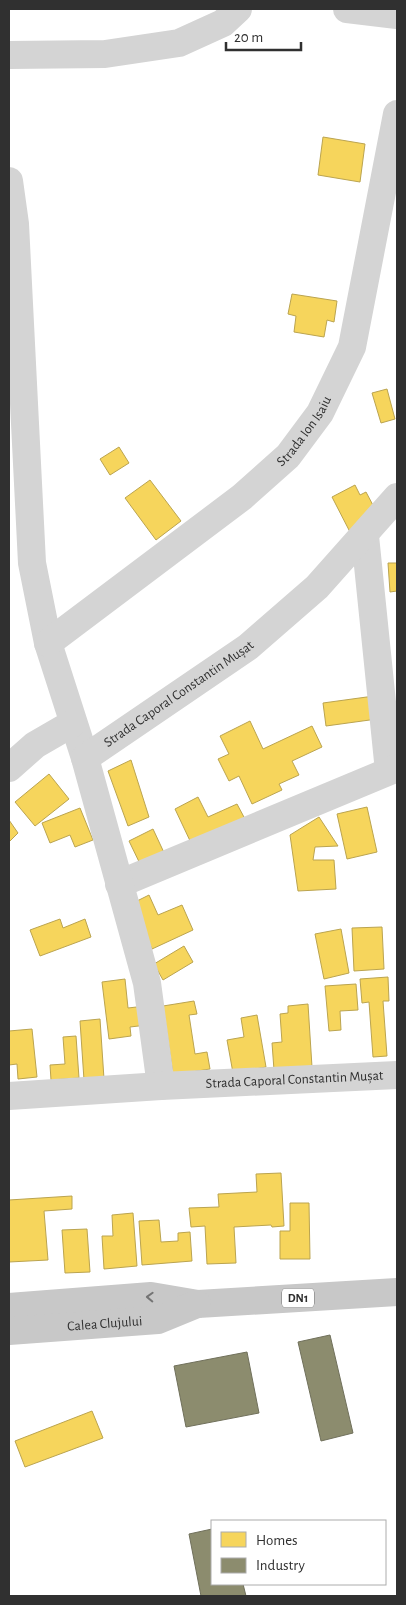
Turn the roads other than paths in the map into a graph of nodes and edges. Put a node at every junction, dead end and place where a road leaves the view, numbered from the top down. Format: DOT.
graph roads {
  1 [pos="238,9"];
  2 [pos="347,9"];
  3 [pos="397,15"];
  4 [pos="9,55"];
  5 [pos="397,114"];
  6 [pos="9,181"];
  7 [pos="397,497"];
  8 [pos="365,536"];
  9 [pos="48,643"];
  10 [pos="73,723"];
  11 [pos="85,758"];
  12 [pos="9,768"];
  13 [pos="393,769"];
  14 [pos="119,884"];
  15 [pos="397,1074"];
  16 [pos="162,1086"];
  17 [pos="9,1096"];
  18 [pos="397,1292"];
  19 [pos="198,1304"];
  20 [pos="9,1307"];
  21 [pos="9,1332"];
  1 -- 4 [label="street"];
  2 -- 3 [label="street"];
  5 -- 9 [label="street, Strada Ion Isaiu"];
  6 -- 9 [label="street"];
  7 -- 8 [label="street, Strada Caporal Constantin Mușat"];
  8 -- 11 [label="street, Strada Caporal Constantin Mușat"];
  8 -- 13 [label="street"];
  9 -- 10 [label="street"];
  10 -- 11 [label="street"];
  10 -- 12 [label="street"];
  11 -- 14 [label="street"];
  13 -- 14 [label="street"];
  14 -- 16 [label="street"];
  15 -- 16 [label="street, Strada Caporal Constantin Mușat"];
  16 -- 17 [label="street, Strada Caporal Constantin Mușat"];
  18 -- 19 [label="main road, Calea Clujului / DN1"];
  19 -- 20 [label="main road, Calea Clujului / DN1, one-way"];
  19 -- 21 [label="main road, Calea Clujului / DN1"];
}
